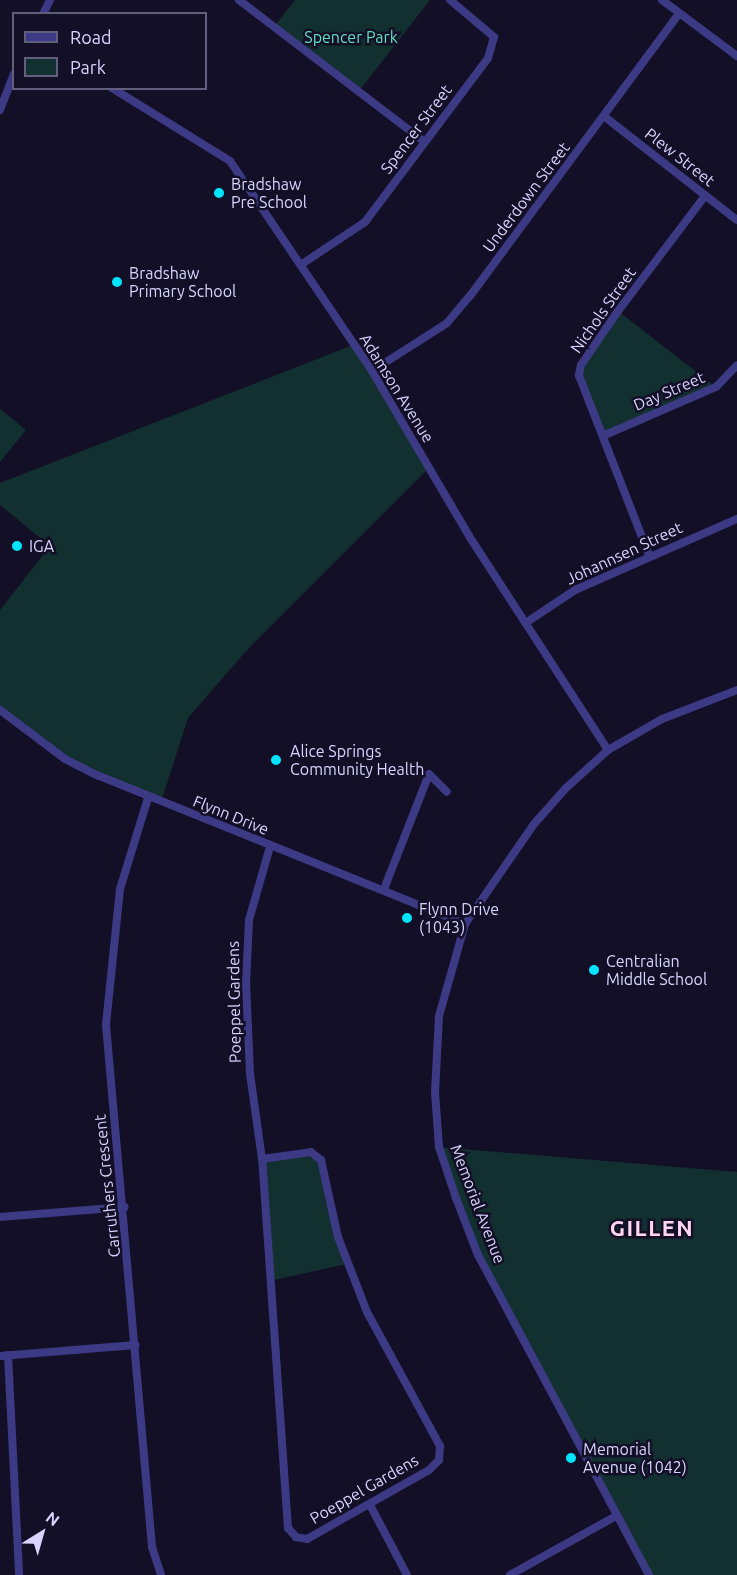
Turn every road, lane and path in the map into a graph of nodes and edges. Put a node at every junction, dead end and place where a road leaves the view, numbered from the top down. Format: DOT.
graph roads {
  1 [pos="239,0"];
  2 [pos="450,0"];
  3 [pos="662,0"];
  4 [pos="679,14"];
  5 [pos="737,56"];
  6 [pos="12,78"];
  7 [pos="115,90"];
  8 [pos="2,95"];
  9 [pos="0,110"];
  10 [pos="605,117"];
  11 [pos="425,142"];
  12 [pos="705,196"];
  13 [pos="737,220"];
  14 [pos="302,264"];
  15 [pos="737,364"];
  16 [pos="372,371"];
  17 [pos="605,435"];
  18 [pos="737,519"];
  19 [pos="649,555"];
  20 [pos="527,622"];
  21 [pos="737,690"];
  22 [pos="0,710"];
  23 [pos="608,750"];
  24 [pos="447,792"];
  25 [pos="148,798"];
  26 [pos="270,847"];
  27 [pos="384,889"];
  28 [pos="465,924"];
  29 [pos="262,1159"];
  30 [pos="125,1207"];
  31 [pos="0,1217"];
  32 [pos="136,1345"];
  33 [pos="4,1356"];
  34 [pos="370,1505"];
  35 [pos="616,1516"];
  36 [pos="19,1575"];
  37 [pos="162,1575"];
  38 [pos="407,1575"];
  39 [pos="510,1575"];
  40 [pos="649,1575"];
  1 -- 11 [label="street"];
  2 -- 11 [label="street, Spencer Street"];
  3 -- 4 [label="street"];
  4 -- 5 [label="street"];
  4 -- 10 [label="street, Underdown Street"];
  6 -- 8 [label="street"];
  7 -- 14 [label="street, Adamson Avenue"];
  8 -- 9 [label="street"];
  10 -- 12 [label="street, Plew Street"];
  10 -- 16 [label="street, Underdown Street"];
  11 -- 14 [label="street, Spencer Street"];
  12 -- 13 [label="street, Plew Street"];
  12 -- 17 [label="street, Nichols Street"];
  14 -- 16 [label="street, Adamson Avenue"];
  15 -- 17 [label="street, Day Street"];
  16 -- 20 [label="street, Adamson Avenue"];
  17 -- 19 [label="street, Nichols Street"];
  18 -- 19 [label="street, Johannsen Street"];
  19 -- 20 [label="street, Johannsen Street"];
  20 -- 23 [label="street, Adamson Avenue"];
  21 -- 23 [label="street, Memorial Avenue"];
  22 -- 25 [label="street, Flynn Drive"];
  23 -- 28 [label="street, Memorial Avenue"];
  24 -- 27 [label="street"];
  25 -- 26 [label="street, Flynn Drive"];
  25 -- 30 [label="street, Carruthers Crescent"];
  26 -- 27 [label="street, Flynn Drive"];
  26 -- 29 [label="street, Poeppel Gardens"];
  27 -- 28 [label="street, Flynn Drive"];
  28 -- 35 [label="street, Memorial Avenue"];
  29 -- 34 [label="street, Poeppel Gardens"];
  29 -- 34 [label="street, Poeppel Gardens"];
  30 -- 31 [label="street"];
  30 -- 32 [label="street, Carruthers Crescent"];
  32 -- 33 [label="street"];
  32 -- 37 [label="street, Carruthers Crescent"];
  33 -- 36 [label="street"];
  34 -- 38 [label="street"];
  35 -- 39 [label="street"];
  35 -- 40 [label="street, Memorial Avenue"];
}
